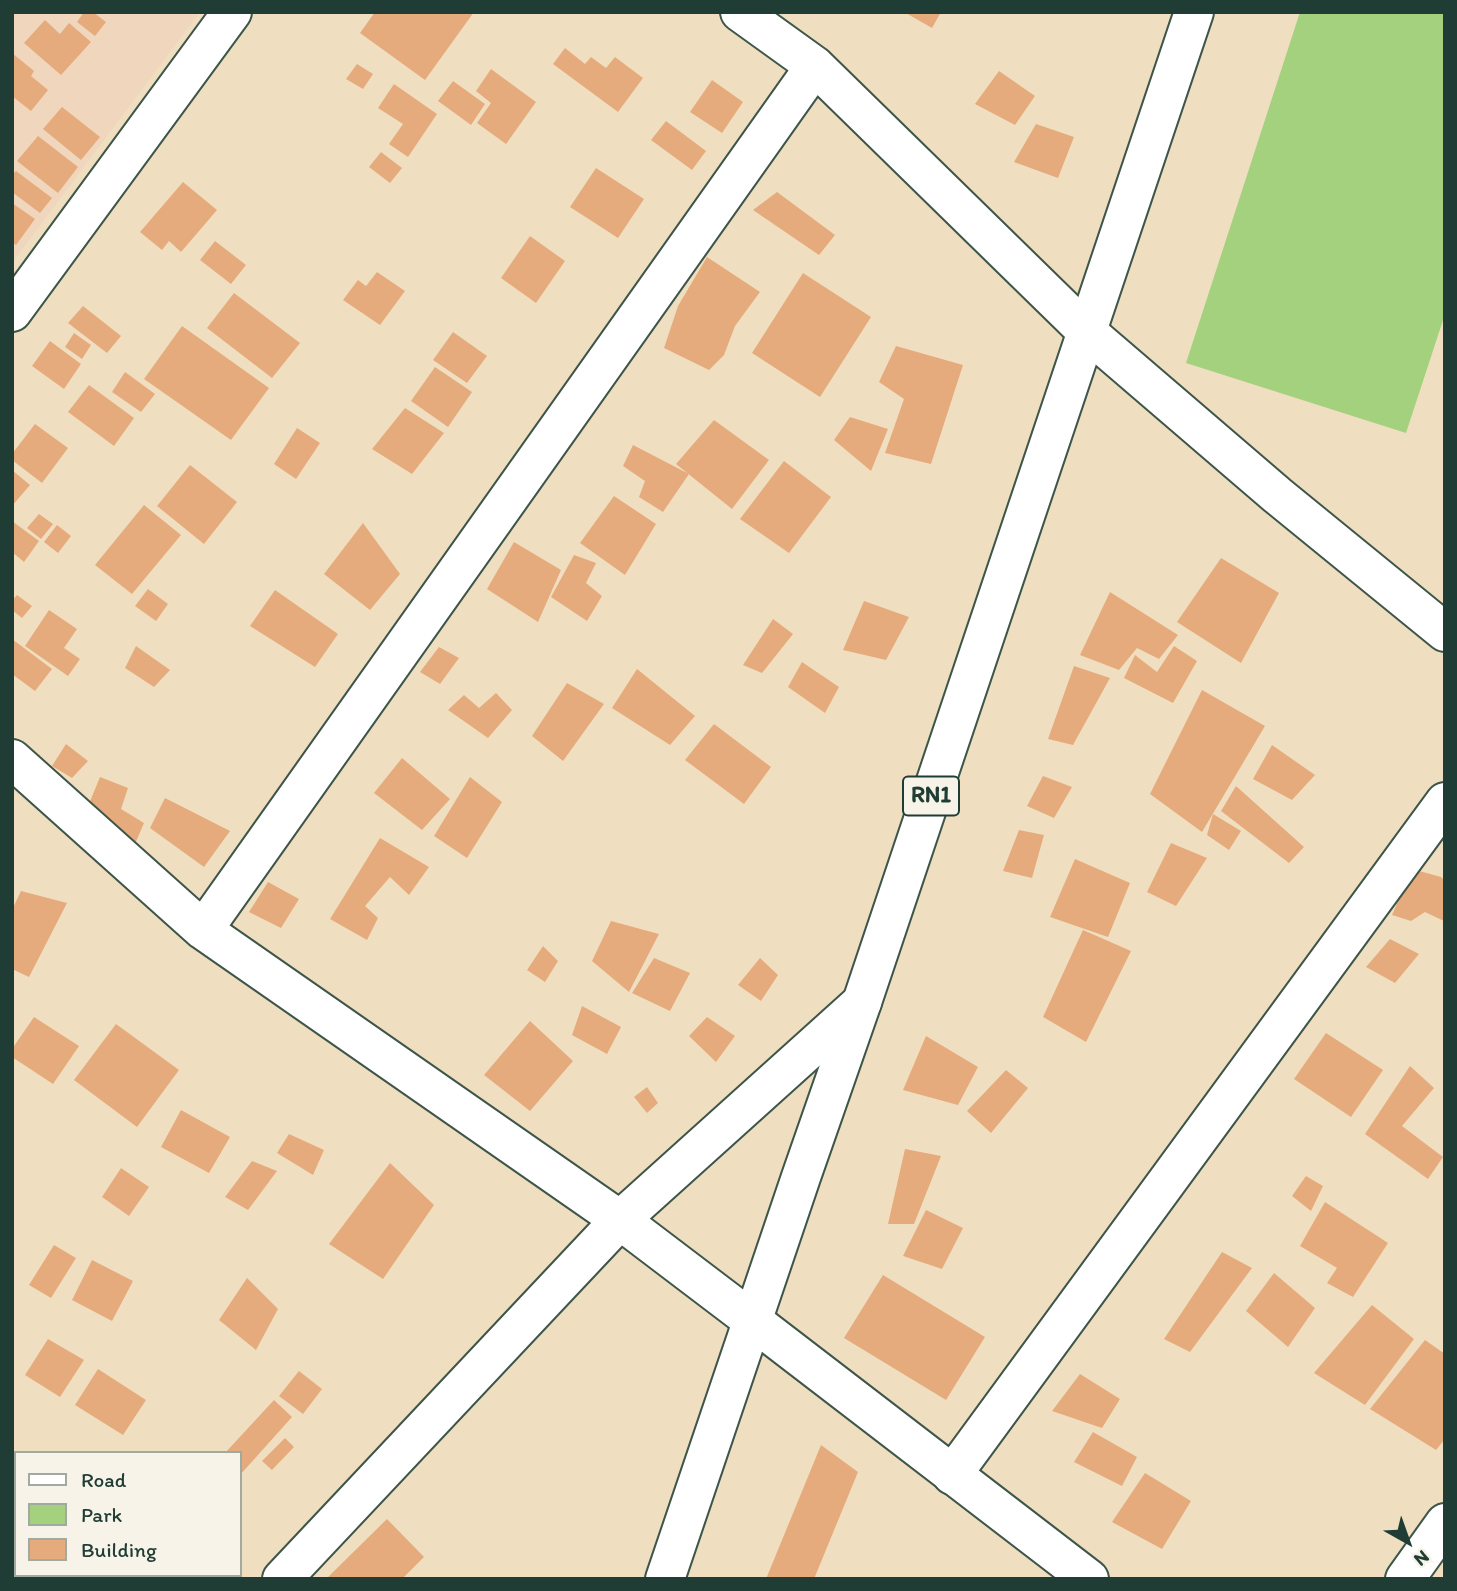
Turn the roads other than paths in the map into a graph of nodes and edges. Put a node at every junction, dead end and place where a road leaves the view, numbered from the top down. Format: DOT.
graph roads {
  1 [pos="232,12"];
  2 [pos="740,12"];
  3 [pos="1194,12"];
  4 [pos="815,66"];
  5 [pos="12,312"];
  6 [pos="1086,331"];
  7 [pos="1445,632"];
  8 [pos="12,760"];
  9 [pos="1445,802"];
  10 [pos="202,930"];
  11 [pos="862,1002"];
  12 [pos="620,1220"];
  13 [pos="752,1321"];
  14 [pos="952,1475"];
  15 [pos="1445,1523"];
  16 [pos="282,1579"];
  17 [pos="665,1579"];
  18 [pos="1089,1579"];
  19 [pos="1405,1579"];
  1 -- 5 [label="main road"];
  2 -- 4 [label="main road"];
  3 -- 6 [label="main road, RN1"];
  4 -- 6 [label="main road"];
  4 -- 10 [label="main road"];
  6 -- 7 [label="main road"];
  6 -- 11 [label="main road, RN1"];
  8 -- 10 [label="main road"];
  9 -- 14 [label="main road"];
  10 -- 12 [label="main road"];
  11 -- 12 [label="main road"];
  11 -- 13 [label="main road, RN1"];
  12 -- 13 [label="main road"];
  12 -- 16 [label="main road"];
  13 -- 14 [label="main road"];
  13 -- 17 [label="main road, RN1"];
  14 -- 18 [label="main road"];
  15 -- 19 [label="main road"];
}
